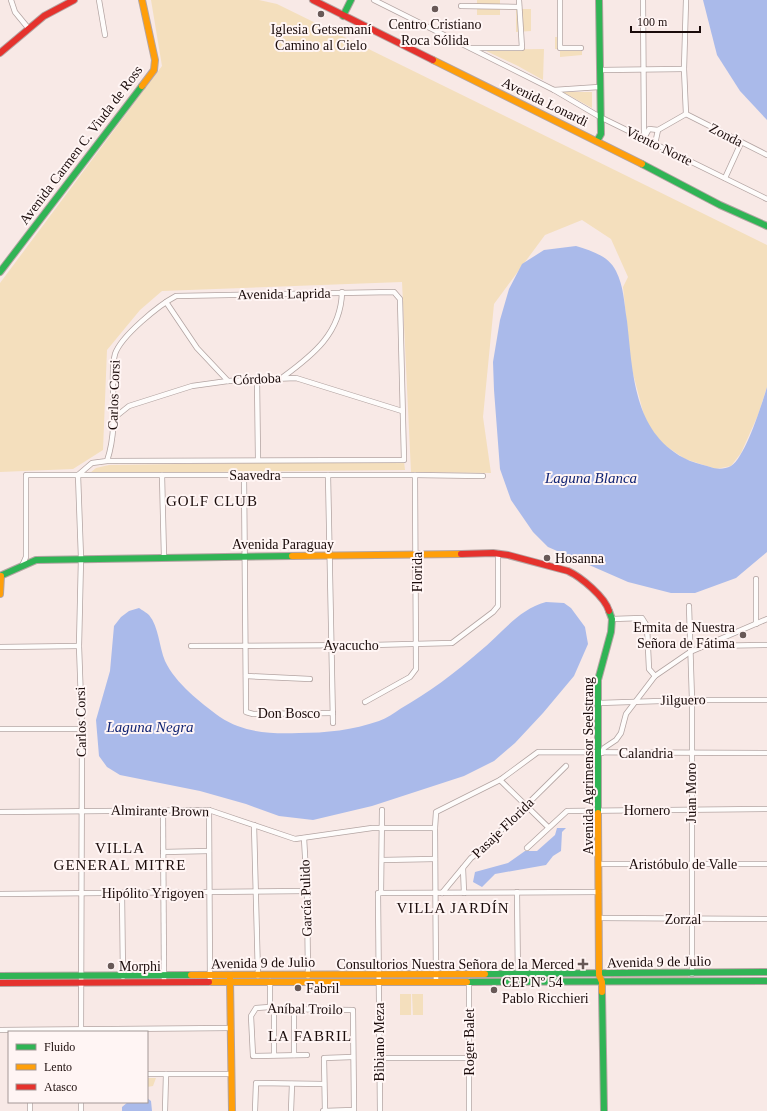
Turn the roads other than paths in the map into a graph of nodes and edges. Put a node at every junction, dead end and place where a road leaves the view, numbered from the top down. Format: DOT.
graph roads {
  1 [pos="11,0"];
  2 [pos="74,0"];
  3 [pos="99,0"];
  4 [pos="142,0"];
  5 [pos="313,0"];
  6 [pos="350,0"];
  7 [pos="374,0"];
  8 [pos="519,0"];
  9 [pos="560,0"];
  10 [pos="599,0"];
  11 [pos="643,0"];
  12 [pos="686,0"];
  13 [pos="461,6"];
  14 [pos="518,7"];
  15 [pos="344,16"];
  16 [pos="29,29"];
  17 [pos="105,35"];
  18 [pos="469,48"];
  19 [pos="581,48"];
  20 [pos="0,52"];
  21 [pos="684,69"];
  22 [pos="600,70"];
  23 [pos="644,70"];
  24 [pos="599,87"];
  25 [pos="554,90"];
  26 [pos="686,114"];
  27 [pos="600,117"];
  28 [pos="658,130"];
  29 [pos="644,138"];
  30 [pos="597,141"];
  31 [pos="741,143"];
  32 [pos="655,144"];
  33 [pos="767,155"];
  34 [pos="725,178"];
  35 [pos="767,199"];
  36 [pos="767,226"];
  37 [pos="0,272"];
  38 [pos="342,292"];
  39 [pos="166,302"];
  40 [pos="283,377"];
  41 [pos="257,379"];
  42 [pos="228,381"];
  43 [pos="402,411"];
  44 [pos="114,418"];
  45 [pos="258,459"];
  46 [pos="107,461"];
  47 [pos="78,475"];
  48 [pos="162,475"];
  49 [pos="244,475"];
  50 [pos="328,475"];
  51 [pos="415,475"];
  52 [pos="483,476"];
  53 [pos="498,553"];
  54 [pos="417,555"];
  55 [pos="244,556"];
  56 [pos="330,556"];
  57 [pos="164,557"];
  58 [pos="81,558"];
  59 [pos="22,566"];
  60 [pos="1,576"];
  61 [pos="756,579"];
  62 [pos="0,594"];
  63 [pos="689,606"];
  64 [pos="612,619"];
  65 [pos="767,620"];
  66 [pos="756,624"];
  67 [pos="417,644"];
  68 [pos="330,645"];
  69 [pos="767,645"];
  70 [pos="79,646"];
  71 [pos="191,646"];
  72 [pos="245,646"];
  73 [pos="701,646"];
  74 [pos="0,647"];
  75 [pos="690,652"];
  76 [pos="246,676"];
  77 [pos="655,676"];
  78 [pos="310,679"];
  79 [pos="692,700"];
  80 [pos="767,700"];
  81 [pos="365,702"];
  82 [pos="636,702"];
  83 [pos="599,703"];
  84 [pos="333,713"];
  85 [pos="332,723"];
  86 [pos="82,728"];
  87 [pos="0,729"];
  88 [pos="600,753"];
  89 [pos="691,753"];
  90 [pos="767,754"];
  91 [pos="566,766"];
  92 [pos="500,780"];
  93 [pos="526,805"];
  94 [pos="767,809"];
  95 [pos="81,810"];
  96 [pos="163,810"];
  97 [pos="210,810"];
  98 [pos="382,810"];
  99 [pos="599,810"];
  100 [pos="691,810"];
  101 [pos="0,812"];
  102 [pos="254,825"];
  103 [pos="548,827"];
  104 [pos="382,828"];
  105 [pos="435,828"];
  106 [pos="304,838"];
  107 [pos="527,848"];
  108 [pos="209,851"];
  109 [pos="163,852"];
  110 [pos="435,859"];
  111 [pos="382,860"];
  112 [pos="599,864"];
  113 [pos="767,864"];
  114 [pos="691,865"];
  115 [pos="463,868"];
  116 [pos="307,891"];
  117 [pos="164,892"];
  118 [pos="256,892"];
  119 [pos="435,892"];
  120 [pos="517,892"];
  121 [pos="599,892"];
  122 [pos="81,893"];
  123 [pos="122,893"];
  124 [pos="210,893"];
  125 [pos="379,893"];
  126 [pos="442,893"];
  127 [pos="464,893"];
  128 [pos="0,894"];
  129 [pos="599,918"];
  130 [pos="691,919"];
  131 [pos="767,919"];
  132 [pos="767,972"];
  133 [pos="436,973"];
  134 [pos="469,973"];
  135 [pos="692,973"];
  136 [pos="308,974"];
  137 [pos="379,974"];
  138 [pos="518,974"];
  139 [pos="599,974"];
  140 [pos="82,975"];
  141 [pos="164,975"];
  142 [pos="0,976"];
  143 [pos="210,976"];
  144 [pos="230,976"];
  145 [pos="270,978"];
  146 [pos="124,979"];
  147 [pos="258,979"];
  148 [pos="379,981"];
  149 [pos="691,981"];
  150 [pos="767,981"];
  151 [pos="81,982"];
  152 [pos="164,982"];
  153 [pos="230,982"];
  154 [pos="308,982"];
  155 [pos="436,982"];
  156 [pos="469,982"];
  157 [pos="518,982"];
  158 [pos="602,982"];
  159 [pos="0,983"];
  160 [pos="210,983"];
  161 [pos="272,1008"];
  162 [pos="294,1009"];
  163 [pos="231,1028"];
  164 [pos="0,1030"];
  165 [pos="29,1030"];
  166 [pos="81,1031"];
  167 [pos="294,1055"];
  168 [pos="307,1055"];
  169 [pos="274,1056"];
  170 [pos="353,1057"];
  171 [pos="379,1058"];
  172 [pos="469,1058"];
  173 [pos="148,1074"];
  174 [pos="166,1074"];
  175 [pos="231,1074"];
  176 [pos="292,1084"];
  177 [pos="324,1084"];
  178 [pos="165,1111"];
  179 [pos="232,1111"];
  180 [pos="255,1111"];
  181 [pos="291,1111"];
  182 [pos="324,1111"];
  183 [pos="380,1111"];
  184 [pos="469,1111"];
  185 [pos="604,1111"];
  1 -- 16 [label="street"];
  2 -- 16 [label="street"];
  3 -- 17 [label="street"];
  4 -- 37 [label="street, Avenida Carmen C. Viuda de Ross"];
  5 -- 15 [label="street, Avenida Lonardi"];
  6 -- 15 [label="street"];
  7 -- 18 [label="street, Viento Norte"];
  8 -- 14 [label="street"];
  9 -- 19 [label="street"];
  10 -- 22 [label="street"];
  11 -- 23 [label="street"];
  12 -- 21 [label="street"];
  13 -- 14 [label="street"];
  14 -- 18 [label="street"];
  15 -- 30 [label="street, Avenida Lonardi"];
  16 -- 20 [label="street"];
  18 -- 25 [label="street, Viento Norte"];
  21 -- 23 [label="street"];
  21 -- 26 [label="street"];
  22 -- 23 [label="street"];
  22 -- 24 [label="street"];
  23 -- 29 [label="street"];
  24 -- 25 [label="street"];
  24 -- 27 [label="street"];
  25 -- 27 [label="street, Viento Norte"];
  26 -- 28 [label="street"];
  26 -- 31 [label="street, Zonda"];
  27 -- 29 [label="street, Viento Norte"];
  27 -- 30 [label="street"];
  28 -- 29 [label="street"];
  28 -- 32 [label="street"];
  29 -- 32 [label="street, Viento Norte"];
  30 -- 36 [label="street, Avenida Lonardi"];
  31 -- 33 [label="street, Zonda"];
  31 -- 34 [label="street"];
  32 -- 34 [label="street, Viento Norte"];
  34 -- 35 [label="street, Viento Norte"];
  38 -- 39 [label="street, Avenida Laprida"];
  38 -- 40 [label="street"];
  38 -- 43 [label="street, Avenida Laprida"];
  39 -- 42 [label="street"];
  39 -- 44 [label="street, Carlos Corsi"];
  40 -- 41 [label="street, Córdoba"];
  40 -- 43 [label="street, Córdoba"];
  41 -- 42 [label="street, Córdoba"];
  41 -- 45 [label="street"];
  42 -- 44 [label="street, Córdoba"];
  43 -- 45 [label="street, Saavedra"];
  44 -- 46 [label="street, Carlos Corsi"];
  45 -- 46 [label="street, Saavedra"];
  46 -- 47 [label="street, Saavedra"];
  47 -- 48 [label="street, Saavedra"];
  47 -- 58 [label="street, Carlos Corsi"];
  47 -- 59 [label="street, Saavedra"];
  48 -- 49 [label="street, Saavedra"];
  48 -- 57 [label="street"];
  49 -- 50 [label="street, Saavedra"];
  49 -- 55 [label="street"];
  50 -- 51 [label="street, Saavedra"];
  50 -- 56 [label="street"];
  51 -- 52 [label="street, Saavedra"];
  51 -- 54 [label="street, Florida"];
  53 -- 54 [label="street, Avenida Paraguay"];
  53 -- 64 [label="street, Avenida Paraguay"];
  53 -- 67 [label="street, Ayacucho"];
  54 -- 56 [label="street, Avenida Paraguay"];
  54 -- 67 [label="street, Florida"];
  55 -- 56 [label="street, Avenida Paraguay"];
  55 -- 57 [label="street, Avenida Paraguay"];
  55 -- 72 [label="street"];
  56 -- 68 [label="street"];
  57 -- 58 [label="street, Avenida Paraguay"];
  58 -- 59 [label="street, Avenida Paraguay"];
  58 -- 70 [label="street, Carlos Corsi"];
  59 -- 60 [label="street, Avenida Paraguay"];
  60 -- 62 [label="street"];
  61 -- 66 [label="street"];
  63 -- 75 [label="street, Juan Moro"];
  64 -- 77 [label="street"];
  64 -- 83 [label="street, Avenida Agrimensor Seelstrang"];
  65 -- 66 [label="street"];
  66 -- 73 [label="street"];
  67 -- 68 [label="street, Ayacucho"];
  67 -- 81 [label="street, Florida"];
  68 -- 72 [label="street, Ayacucho"];
  68 -- 84 [label="street"];
  69 -- 73 [label="street"];
  70 -- 74 [label="street"];
  70 -- 86 [label="street, Carlos Corsi"];
  71 -- 72 [label="street, Ayacucho"];
  72 -- 76 [label="street"];
  73 -- 75 [label="street"];
  75 -- 77 [label="street"];
  75 -- 79 [label="street, Juan Moro"];
  76 -- 78 [label="street"];
  76 -- 84 [label="street, Don Bosco"];
  77 -- 82 [label="street"];
  79 -- 80 [label="street, Jilguero"];
  79 -- 82 [label="street, Jilguero"];
  79 -- 89 [label="street, Juan Moro"];
  82 -- 83 [label="street, Jilguero"];
  82 -- 88 [label="street"];
  83 -- 88 [label="street, Avenida Agrimensor Seelstrang"];
  84 -- 85 [label="street"];
  86 -- 87 [label="street"];
  86 -- 95 [label="street, Carlos Corsi"];
  88 -- 89 [label="street, Calandria"];
  88 -- 92 [label="street"];
  88 -- 99 [label="street, Avenida Agrimensor Seelstrang"];
  89 -- 90 [label="street, Calandria"];
  89 -- 100 [label="street, Juan Moro"];
  91 -- 93 [label="street, Pasaje Florida"];
  92 -- 93 [label="street"];
  92 -- 105 [label="street"];
  93 -- 103 [label="street"];
  93 -- 115 [label="street, Pasaje Florida"];
  94 -- 100 [label="street, Hornero"];
  95 -- 96 [label="street, Almirante Brown"];
  95 -- 101 [label="street, Almirante Brown"];
  95 -- 122 [label="street, Carlos Corsi"];
  96 -- 97 [label="street, Almirante Brown"];
  96 -- 109 [label="street"];
  97 -- 102 [label="street, Almirante Brown"];
  97 -- 108 [label="street"];
  98 -- 104 [label="street, Bibiano Meza"];
  99 -- 100 [label="street, Hornero"];
  99 -- 103 [label="street, Hornero"];
  99 -- 112 [label="street, Avenida Agrimensor Seelstrang"];
  100 -- 114 [label="street, Juan Moro"];
  102 -- 106 [label="street, Almirante Brown"];
  102 -- 118 [label="street"];
  103 -- 107 [label="street, Hornero"];
  104 -- 105 [label="street, Almirante Brown"];
  104 -- 106 [label="street, Almirante Brown"];
  104 -- 111 [label="street, Bibiano Meza"];
  105 -- 110 [label="street"];
  106 -- 116 [label="street, García Pulido"];
  108 -- 109 [label="street"];
  108 -- 124 [label="street"];
  109 -- 117 [label="street"];
  110 -- 111 [label="street"];
  110 -- 119 [label="street"];
  111 -- 125 [label="street, Bibiano Meza"];
  112 -- 114 [label="street, Aristóbulo de Valle"];
  112 -- 121 [label="street, Avenida Agrimensor Seelstrang"];
  113 -- 114 [label="street, Aristóbulo de Valle"];
  114 -- 130 [label="street, Juan Moro"];
  115 -- 126 [label="street, Pasaje Florida"];
  115 -- 127 [label="street"];
  116 -- 118 [label="street, Hipólito Yrigoyen"];
  116 -- 136 [label="street, García Pulido"];
  117 -- 123 [label="street, Hipólito Yrigoyen"];
  117 -- 124 [label="street, Hipólito Yrigoyen"];
  117 -- 141 [label="street"];
  118 -- 124 [label="street, Hipólito Yrigoyen"];
  118 -- 147 [label="street"];
  119 -- 125 [label="street"];
  119 -- 126 [label="street"];
  119 -- 133 [label="street"];
  120 -- 121 [label="street"];
  120 -- 127 [label="street"];
  120 -- 138 [label="street"];
  121 -- 129 [label="street, Avenida Agrimensor Seelstrang"];
  122 -- 123 [label="street, Hipólito Yrigoyen"];
  122 -- 128 [label="street, Hipólito Yrigoyen"];
  122 -- 140 [label="street, Carlos Corsi"];
  123 -- 146 [label="street"];
  124 -- 143 [label="street"];
  125 -- 137 [label="street, Bibiano Meza"];
  126 -- 127 [label="street"];
  129 -- 130 [label="street, Zorzal"];
  129 -- 139 [label="street, Avenida Agrimensor Seelstrang"];
  130 -- 131 [label="street, Zorzal"];
  130 -- 135 [label="street, Juan Moro"];
  132 -- 135 [label="street, Avenida 9 de Julio"];
  133 -- 134 [label="street, Avenida 9 de Julio"];
  133 -- 137 [label="street, Avenida 9 de Julio"];
  133 -- 155 [label="street"];
  134 -- 138 [label="street, Avenida 9 de Julio"];
  134 -- 156 [label="street, Roger Balet"];
  135 -- 139 [label="street, Avenida 9 de Julio"];
  135 -- 149 [label="street, Juan Moro"];
  136 -- 137 [label="street, Avenida 9 de Julio"];
  136 -- 145 [label="street, Avenida 9 de Julio"];
  136 -- 154 [label="street, García Pulido"];
  137 -- 148 [label="street, Bibiano Meza"];
  138 -- 139 [label="street, Avenida 9 de Julio"];
  138 -- 157 [label="street"];
  139 -- 158 [label="street, Avenida Agrimensor Seelstrang"];
  140 -- 142 [label="street, Avenida 9 de Julio"];
  140 -- 146 [label="street, Avenida 9 de Julio"];
  140 -- 151 [label="street, Carlos Corsi"];
  141 -- 143 [label="street, Avenida 9 de Julio"];
  141 -- 146 [label="street, Avenida 9 de Julio"];
  141 -- 152 [label="street"];
  143 -- 144 [label="street, Avenida 9 de Julio"];
  143 -- 160 [label="street"];
  144 -- 147 [label="street, Avenida 9 de Julio"];
  144 -- 153 [label="street"];
  145 -- 147 [label="street, Avenida 9 de Julio"];
  145 -- 154 [label="street, Avenida 9 de Julio"];
  145 -- 161 [label="street"];
  146 -- 151 [label="street, Avenida 9 de Julio"];
  146 -- 152 [label="street, Avenida 9 de Julio"];
  147 -- 153 [label="street, Avenida 9 de Julio"];
  148 -- 154 [label="street, Avenida 9 de Julio"];
  148 -- 155 [label="street, Avenida 9 de Julio"];
  148 -- 171 [label="street, Bibiano Meza"];
  149 -- 150 [label="street, Avenida 9 de Julio"];
  149 -- 158 [label="street, Avenida 9 de Julio"];
  151 -- 159 [label="street, Avenida 9 de Julio"];
  151 -- 166 [label="street, Carlos Corsi"];
  152 -- 160 [label="street, Avenida 9 de Julio"];
  153 -- 160 [label="street, Avenida 9 de Julio"];
  153 -- 163 [label="street"];
  155 -- 156 [label="street, Avenida 9 de Julio"];
  156 -- 157 [label="street, Avenida 9 de Julio"];
  156 -- 172 [label="street, Roger Balet"];
  157 -- 158 [label="street, Avenida 9 de Julio"];
  158 -- 185 [label="street, Avenida Agrimensor Seelstrang"];
  161 -- 162 [label="street, Aníbal Troilo"];
  161 -- 169 [label="street"];
  161 -- 169 [label="street, Aníbal Troilo"];
  162 -- 167 [label="street"];
  162 -- 170 [label="street, Aníbal Troilo"];
  163 -- 166 [label="street"];
  163 -- 175 [label="street"];
  164 -- 165 [label="street"];
  165 -- 166 [label="street"];
  167 -- 168 [label="street"];
  167 -- 169 [label="street"];
  170 -- 177 [label="street"];
  170 -- 182 [label="street"];
  171 -- 172 [label="street"];
  171 -- 183 [label="street, Bibiano Meza"];
  172 -- 184 [label="street, Roger Balet"];
  173 -- 174 [label="street"];
  174 -- 175 [label="street"];
  174 -- 178 [label="street"];
  175 -- 179 [label="street"];
  176 -- 177 [label="street"];
  176 -- 180 [label="street"];
  176 -- 181 [label="street"];
  177 -- 182 [label="street"];
}
